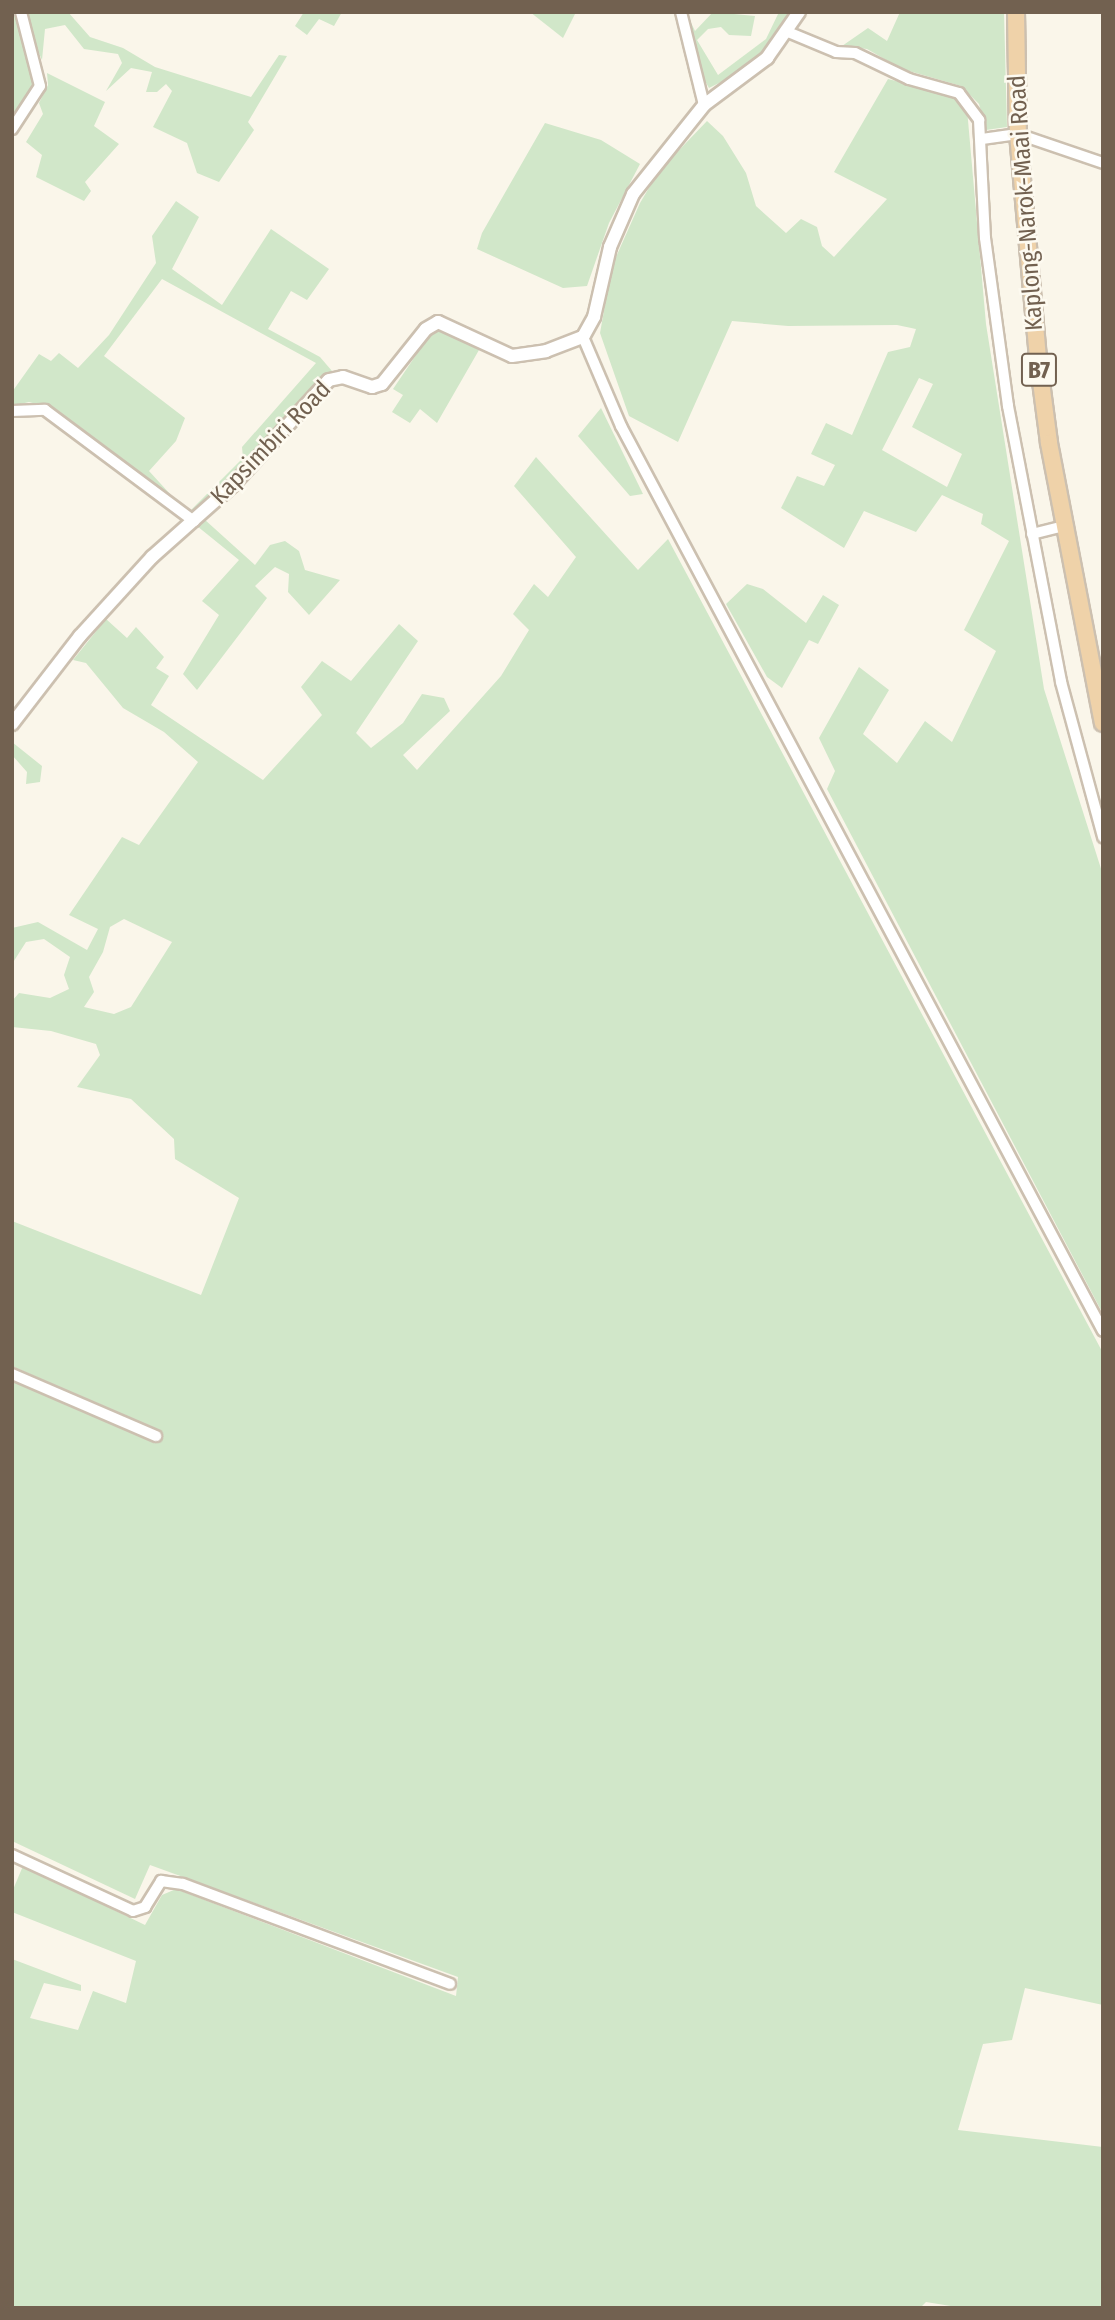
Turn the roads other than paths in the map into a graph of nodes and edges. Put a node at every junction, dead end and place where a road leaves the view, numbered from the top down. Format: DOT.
graph roads {
  1 [pos="21,12"];
  2 [pos="681,12"];
  3 [pos="799,12"];
  4 [pos="1016,12"];
  5 [pos="788,32"];
  6 [pos="704,105"];
  7 [pos="12,129"];
  8 [pos="1017,134"];
  9 [pos="982,139"];
  10 [pos="1103,163"];
  11 [pos="583,337"];
  12 [pos="12,411"];
  13 [pos="194,520"];
  14 [pos="1064,526"];
  15 [pos="1032,534"];
  16 [pos="1103,723"];
  17 [pos="12,724"];
  18 [pos="1103,837"];
  19 [pos="1103,1331"];
  20 [pos="12,1374"];
  21 [pos="156,1436"];
  22 [pos="12,1856"];
  23 [pos="450,1984"];
  1 -- 7 [label="street"];
  2 -- 6 [label="street"];
  3 -- 5 [label="street"];
  4 -- 8 [label="highway, Kaplong-Narok-Maai Road / B7"];
  5 -- 6 [label="street"];
  5 -- 9 [label="street"];
  6 -- 11 [label="street"];
  8 -- 9 [label="street"];
  8 -- 10 [label="street"];
  8 -- 14 [label="highway, Kaplong-Narok-Maai Road / B7"];
  9 -- 15 [label="street"];
  11 -- 13 [label="street, Kapsimbiri Road"];
  11 -- 19 [label="street"];
  12 -- 13 [label="street"];
  13 -- 17 [label="street, Kapsimbiri Road"];
  14 -- 15 [label="street"];
  14 -- 16 [label="highway, Kaplong-Narok-Maai Road / B7"];
  15 -- 18 [label="street"];
  20 -- 21 [label="street"];
  22 -- 23 [label="street"];
}
